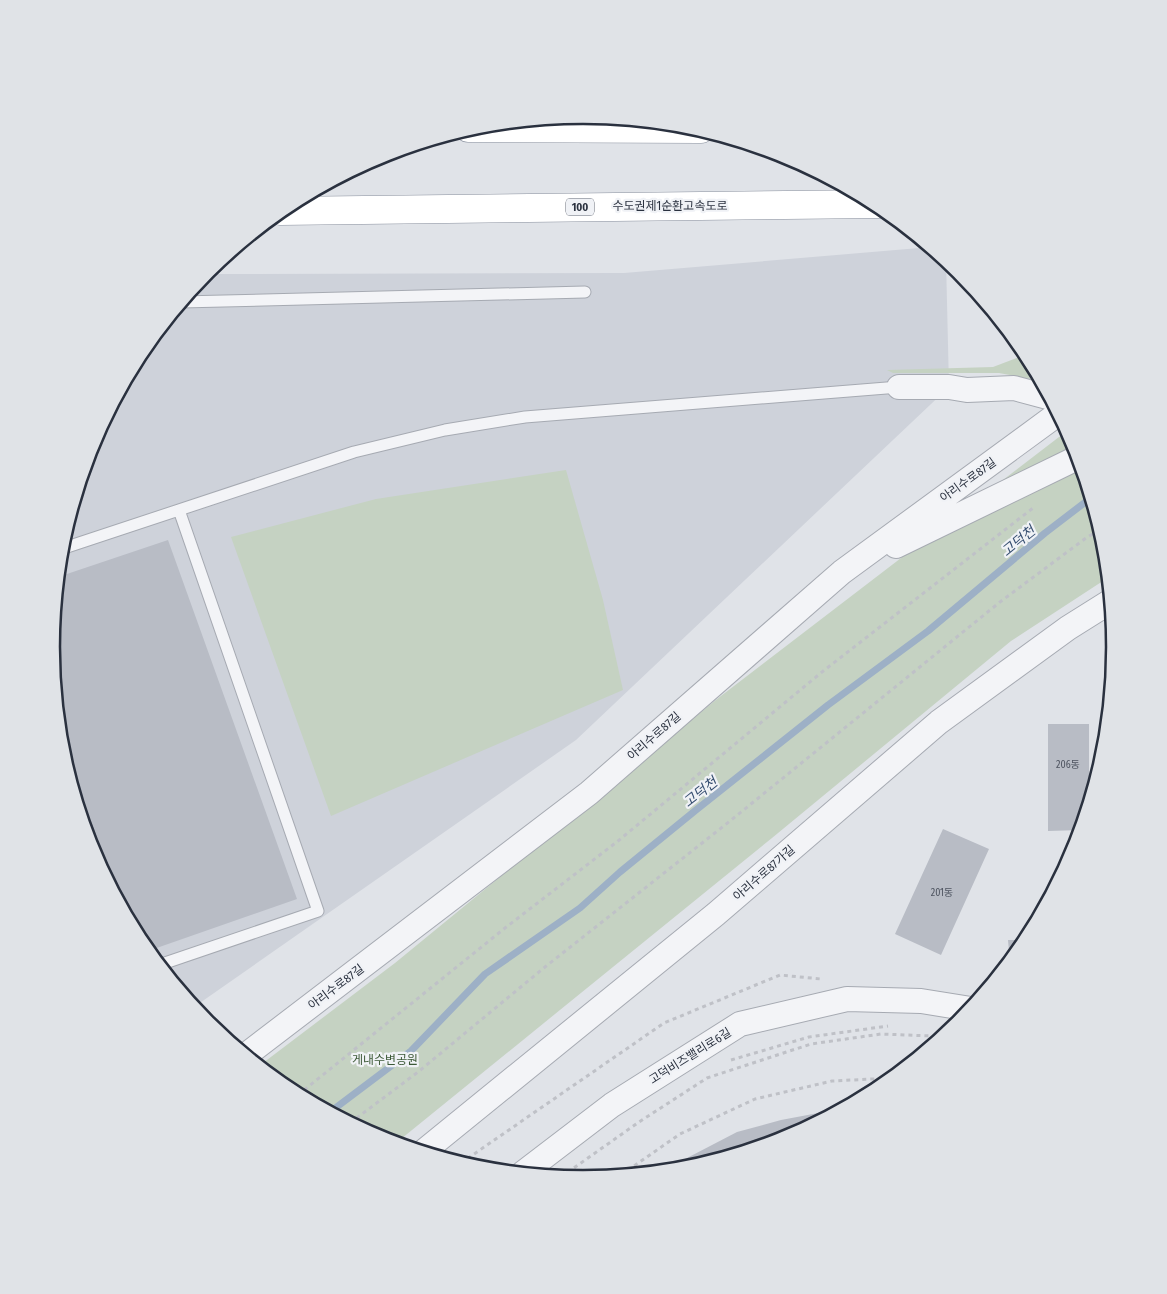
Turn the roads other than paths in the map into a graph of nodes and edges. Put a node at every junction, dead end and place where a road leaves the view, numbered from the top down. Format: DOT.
graph roads {
  1 [pos="514,128"];
  2 [pos="657,129"];
  3 [pos="861,204"];
  4 [pos="295,211"];
  5 [pos="585,292"];
  6 [pos="190,302"];
  7 [pos="899,387"];
  8 [pos="1043,396"];
  9 [pos="1054,417"];
  10 [pos="1072,461"];
  11 [pos="179,510"];
  12 [pos="70,546"];
  13 [pos="842,572"];
  14 [pos="1105,605"];
  15 [pos="166,963"];
  16 [pos="963,1008"];
  17 [pos="251,1051"];
  18 [pos="429,1147"];
  19 [pos="530,1167"];
  1 -- 2 [label="highway"];
  3 -- 4 [label="highway, 수도권제1순환고속도로 / 100"];
  5 -- 6 [label="lane"];
  7 -- 8 [label="street"];
  7 -- 11 [label="lane"];
  9 -- 13 [label="street, 아리수로87길"];
  10 -- 13 [label="street"];
  11 -- 12 [label="lane"];
  11 -- 15 [label="lane"];
  13 -- 17 [label="street, 아리수로87길"];
  14 -- 18 [label="street, 아리수로87가길"];
  16 -- 19 [label="street, 고덕비즈밸리로6길"];
}
